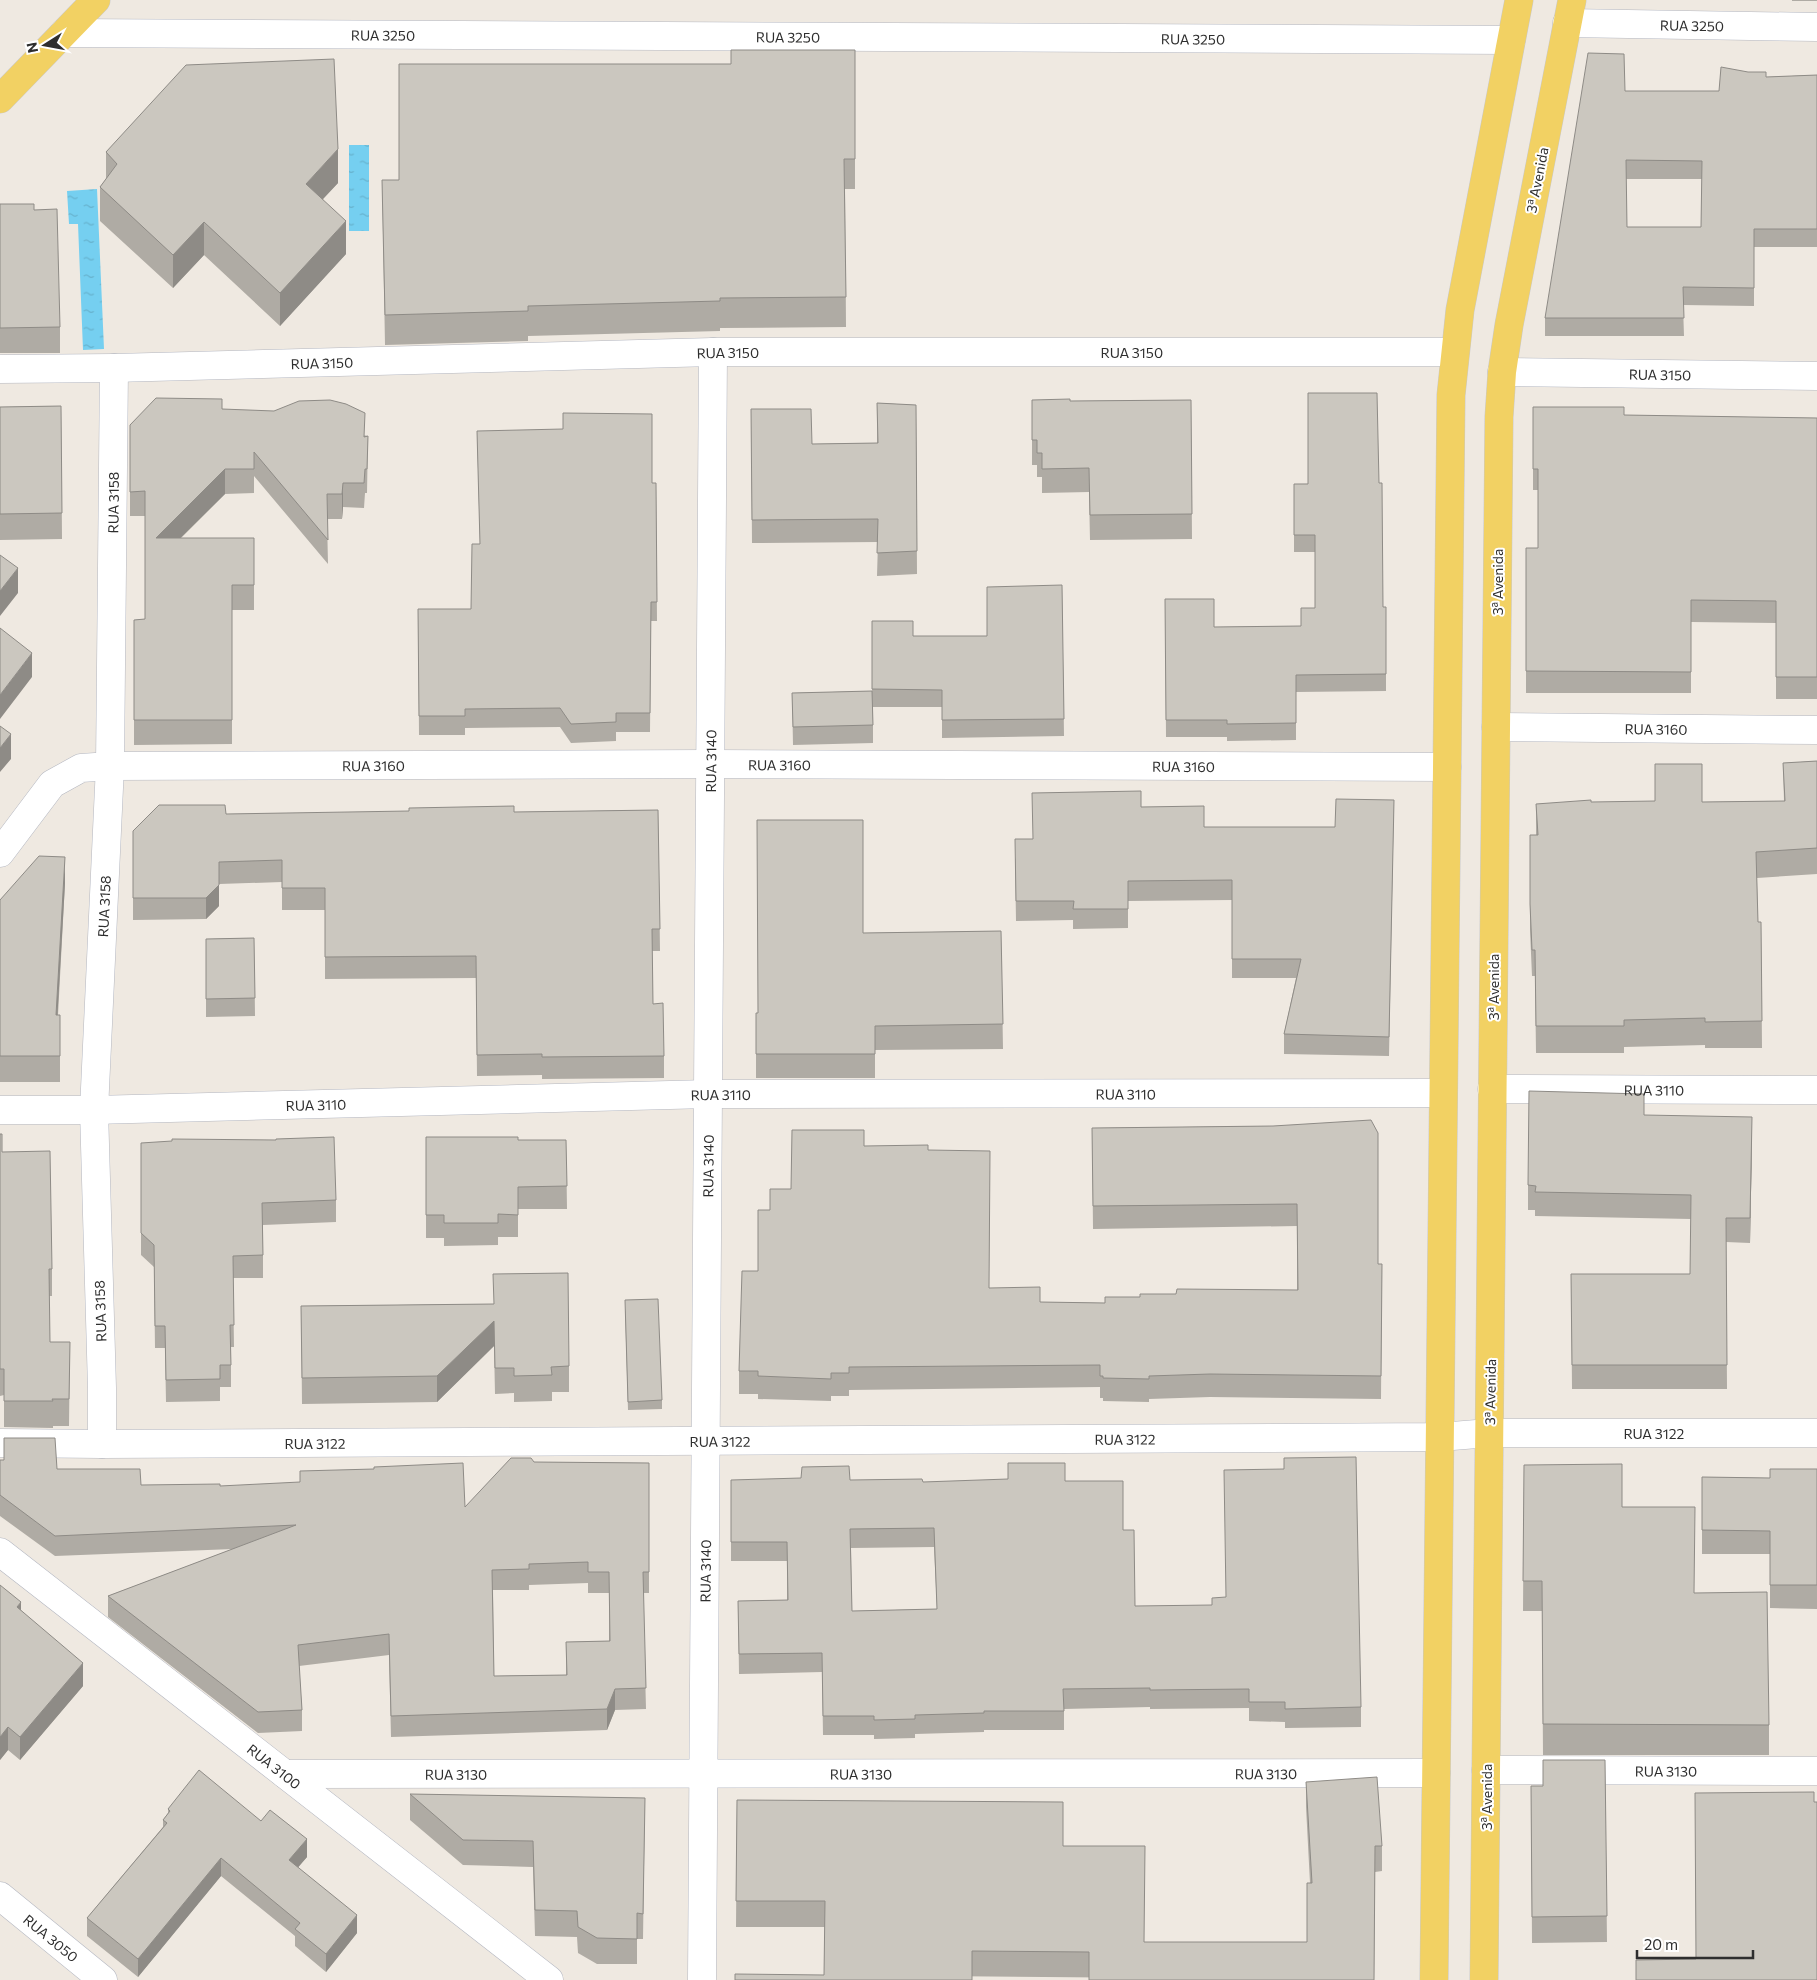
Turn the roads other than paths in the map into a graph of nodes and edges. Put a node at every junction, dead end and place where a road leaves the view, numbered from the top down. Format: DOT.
graph roads {
  1 [pos="96,0"];
  2 [pos="1519,0"];
  3 [pos="1569,11"];
  4 [pos="1817,27"];
  5 [pos="64,33"];
  6 [pos="1511,40"];
  7 [pos="0,99"];
  8 [pos="713,352"];
  9 [pos="1454,352"];
  10 [pos="114,368"];
  11 [pos="0,369"];
  12 [pos="1502,372"];
  13 [pos="1817,376"];
  14 [pos="1496,727"];
  15 [pos="1817,730"];
  16 [pos="710,764"];
  17 [pos="110,766"];
  18 [pos="1448,767"];
  19 [pos="0,853"];
  20 [pos="1492,1089"];
  21 [pos="1817,1090"];
  22 [pos="1443,1092"];
  23 [pos="708,1094"];
  24 [pos="0,1110"];
  25 [pos="94,1110"];
  26 [pos="1489,1433"];
  27 [pos="1817,1433"];
  28 [pos="1440,1437"];
  29 [pos="706,1441"];
  30 [pos="0,1443"];
  31 [pos="102,1444"];
  32 [pos="0,1552"];
  33 [pos="1486,1770"];
  34 [pos="1817,1771"];
  35 [pos="1436,1773"];
  36 [pos="285,1774"];
  37 [pos="703,1774"];
  38 [pos="0,1896"];
  39 [pos="103,1980"];
  40 [pos="550,1980"];
  41 [pos="702,1980"];
  42 [pos="1434,1980"];
  43 [pos="1484,1980"];
  1 -- 5 [label="main road"];
  2 -- 6 [label="main road"];
  3 -- 4 [label="street, RUA 3250"];
  3 -- 12 [label="main road, 3ª Avenida"];
  5 -- 6 [label="street, RUA 3250"];
  5 -- 7 [label="main road"];
  6 -- 9 [label="main road"];
  8 -- 9 [label="street, RUA 3150"];
  8 -- 10 [label="street, RUA 3150"];
  8 -- 16 [label="street, RUA 3140"];
  9 -- 18 [label="main road"];
  10 -- 11 [label="street, RUA 3150"];
  10 -- 17 [label="street, RUA 3158"];
  12 -- 13 [label="street, RUA 3150"];
  12 -- 14 [label="main road, 3ª Avenida"];
  14 -- 15 [label="street, RUA 3160"];
  14 -- 20 [label="main road, 3ª Avenida"];
  16 -- 17 [label="street, RUA 3160"];
  16 -- 18 [label="street, RUA 3160"];
  16 -- 23 [label="street, RUA 3140"];
  17 -- 19 [label="street, RUA 3160"];
  17 -- 25 [label="street, RUA 3158"];
  18 -- 22 [label="main road"];
  20 -- 21 [label="street, RUA 3110"];
  20 -- 26 [label="main road, 3ª Avenida"];
  22 -- 23 [label="street, RUA 3110"];
  22 -- 28 [label="main road"];
  23 -- 25 [label="street, RUA 3110"];
  23 -- 29 [label="street, RUA 3140"];
  24 -- 25 [label="street, RUA 3110"];
  25 -- 31 [label="street, RUA 3158"];
  26 -- 27 [label="street, RUA 3122"];
  26 -- 28 [label="street, RUA 3122"];
  26 -- 33 [label="main road, 3ª Avenida"];
  28 -- 29 [label="street, RUA 3122"];
  28 -- 35 [label="main road"];
  29 -- 31 [label="street, RUA 3122"];
  29 -- 37 [label="street, RUA 3140"];
  30 -- 31 [label="street, RUA 3122"];
  32 -- 36 [label="street, RUA 3100"];
  33 -- 34 [label="street, RUA 3130"];
  33 -- 43 [label="main road, 3ª Avenida"];
  35 -- 37 [label="street, RUA 3130"];
  35 -- 42 [label="main road"];
  36 -- 37 [label="street, RUA 3130"];
  36 -- 40 [label="street, RUA 3100"];
  37 -- 41 [label="street, RUA 3140"];
  38 -- 39 [label="street, RUA 3050"];
}
